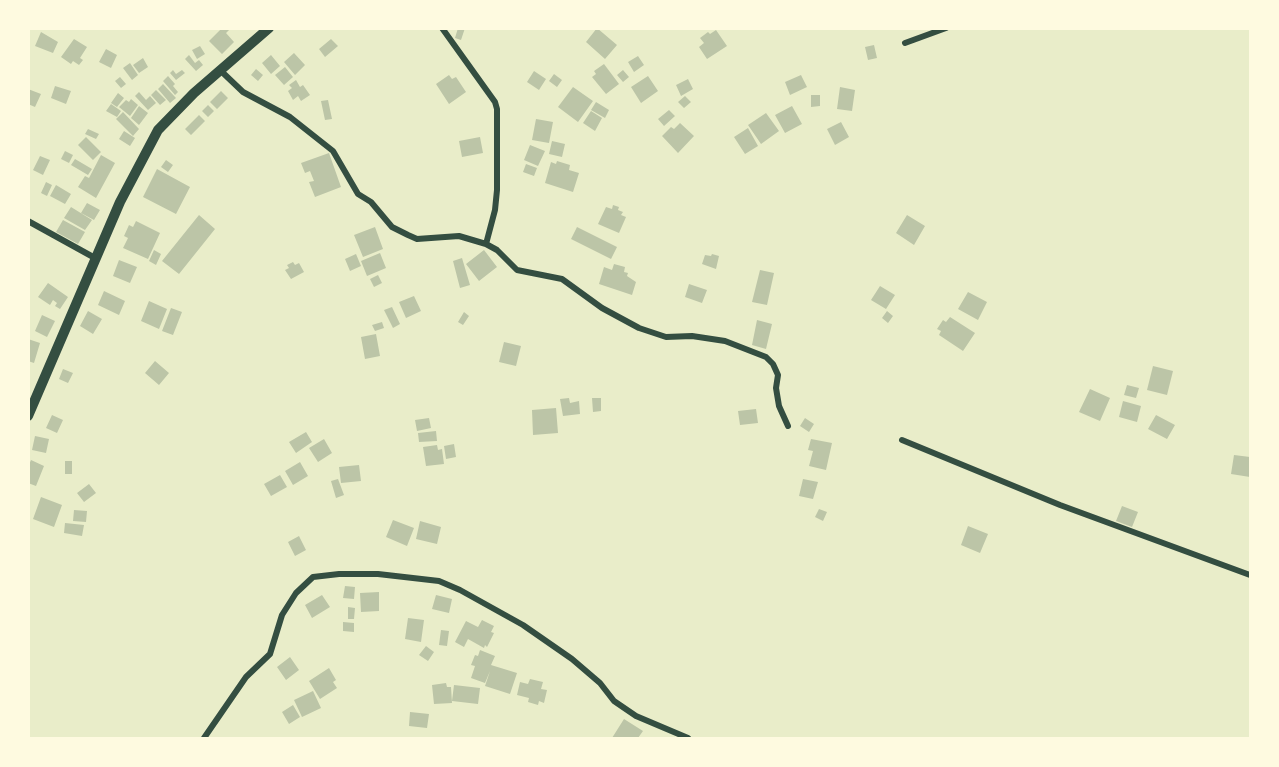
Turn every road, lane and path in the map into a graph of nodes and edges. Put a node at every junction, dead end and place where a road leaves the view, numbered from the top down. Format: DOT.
graph roads {
  1 [pos="268,28"];
  2 [pos="442,28"];
  3 [pos="946,28"];
  4 [pos="905,43"];
  5 [pos="221,71"];
  6 [pos="28,221"];
  7 [pos="486,244"];
  8 [pos="95,258"];
  9 [pos="28,416"];
  10 [pos="788,426"];
  11 [pos="902,440"];
  12 [pos="1251,575"];
  13 [pos="204,738"];
  14 [pos="688,738"];
  1 -- 5 [label="main road"];
  2 -- 7 [label="street"];
  3 -- 4 [label="street"];
  5 -- 7 [label="street"];
  5 -- 8 [label="main road"];
  6 -- 8 [label="street"];
  7 -- 10 [label="street"];
  8 -- 9 [label="main road"];
  11 -- 12 [label="street"];
  13 -- 14 [label="street"];
}
